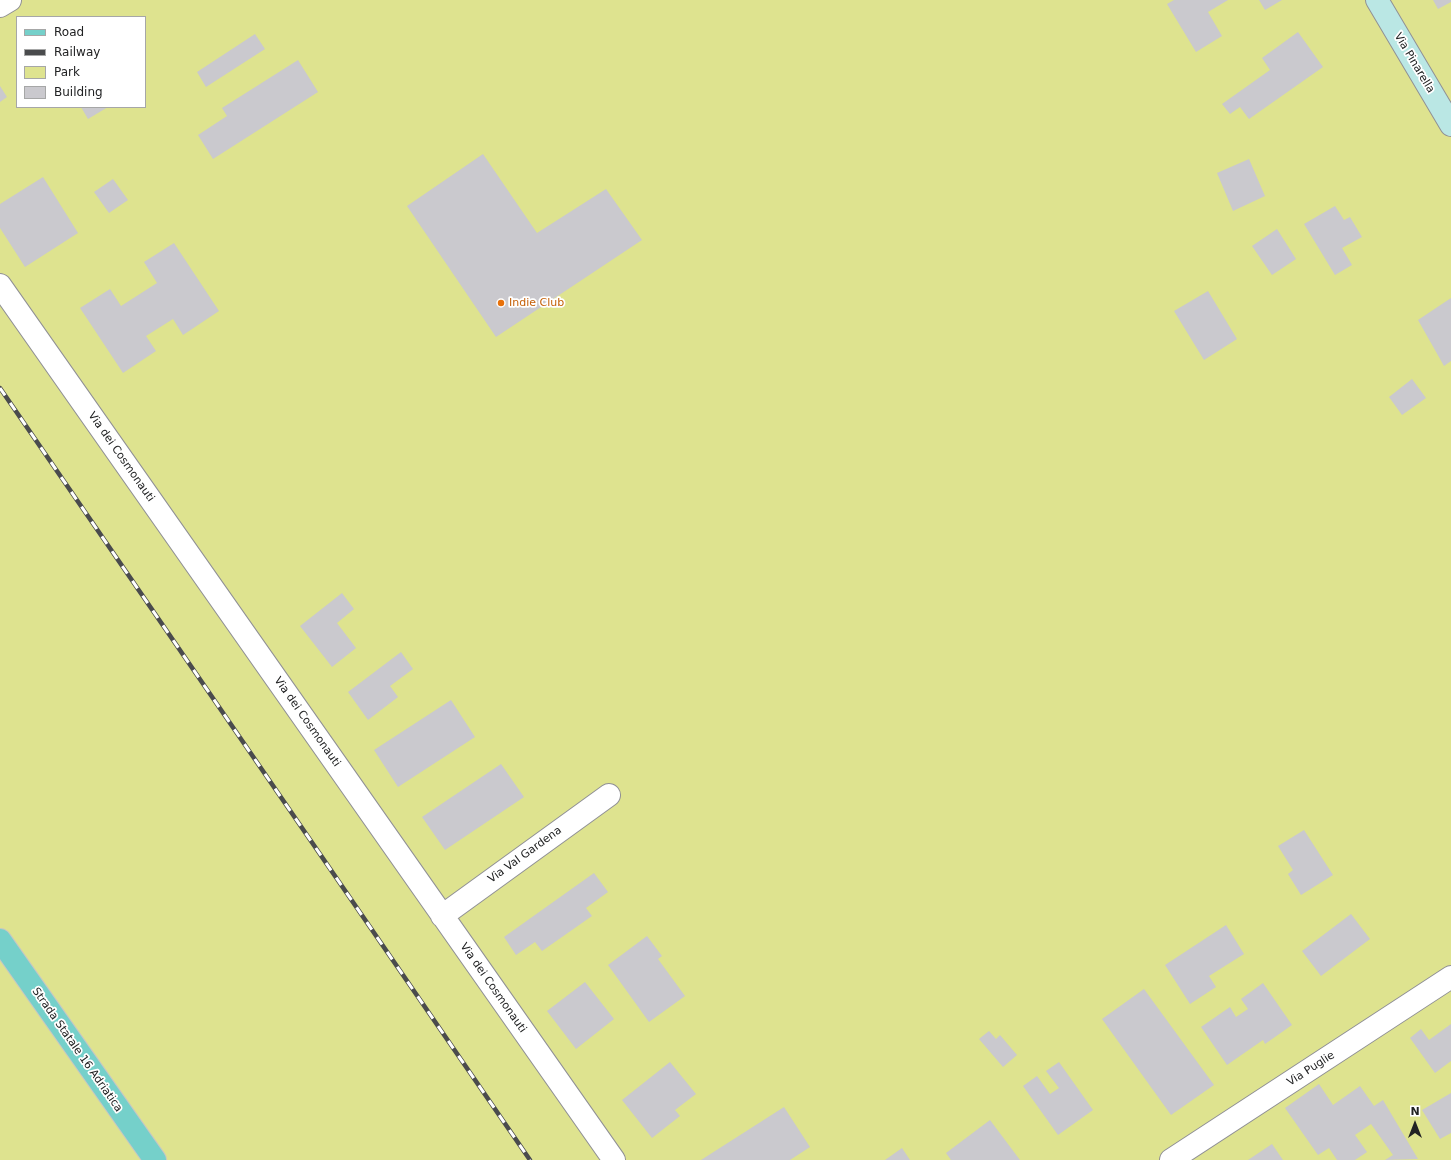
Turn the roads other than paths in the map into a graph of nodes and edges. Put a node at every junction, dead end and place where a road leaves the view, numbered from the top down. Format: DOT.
graph roads {
  1 [pos="10,0"];
  2 [pos="1376,0"];
  3 [pos="0,6"];
  4 [pos="1451,125"];
  5 [pos="0,284"];
  6 [pos="608,795"];
  7 [pos="442,916"];
  8 [pos="0,940"];
  9 [pos="1451,977"];
  10 [pos="155,1160"];
  11 [pos="614,1160"];
  12 [pos="1171,1160"];
  1 -- 3 [label="street"];
  2 -- 4 [label="street, Via Pinarella"];
  5 -- 7 [label="street, Via dei Cosmonauti"];
  6 -- 7 [label="street, Via Val Gardena"];
  7 -- 11 [label="street, Via dei Cosmonauti"];
  8 -- 10 [label="main road, Strada Statale 16 Adriatica"];
  9 -- 12 [label="street, Via Puglie"];
}
